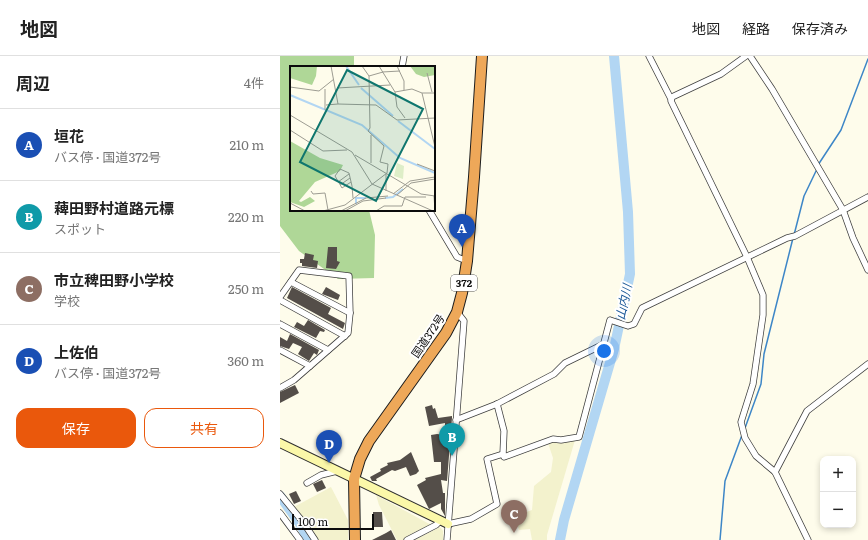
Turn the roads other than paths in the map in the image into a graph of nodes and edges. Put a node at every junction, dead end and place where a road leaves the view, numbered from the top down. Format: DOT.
graph roads {
  1 [pos="404,56"];
  2 [pos="482,56"];
  3 [pos="649,56"];
  4 [pos="746,56"];
  5 [pos="750,56"];
  6 [pos="402,66"];
  7 [pos="671,99"];
  8 [pos="868,197"];
  9 [pos="843,210"];
  10 [pos="430,211"];
  11 [pos="747,257"];
  12 [pos="467,260"];
  13 [pos="868,270"];
  14 [pos="291,282"];
  15 [pos="280,299"];
  16 [pos="457,312"];
  17 [pos="350,313"];
  18 [pos="280,324"];
  19 [pos="345,336"];
  20 [pos="604,344"];
  21 [pos="280,350"];
  22 [pos="328,350"];
  23 [pos="868,364"];
  24 [pos="310,366"];
  25 [pos="280,388"];
  26 [pos="497,404"];
  27 [pos="456,420"];
  28 [pos="280,442"];
  29 [pos="503,454"];
  30 [pos="337,471"];
  31 [pos="774,472"];
  32 [pos="354,479"];
  33 [pos="307,483"];
  34 [pos="280,494"];
  35 [pos="280,513"];
  36 [pos="440,521"];
  37 [pos="448,524"];
  38 [pos="300,540"];
  39 [pos="315,540"];
  40 [pos="354,540"];
  41 [pos="407,540"];
  42 [pos="447,540"];
  43 [pos="808,540"];
  1 -- 6 [label="street"];
  2 -- 12 [label="highway, 国道372号 / 372"];
  3 -- 7 [label="street"];
  4 -- 7 [label="street"];
  5 -- 9 [label="street"];
  7 -- 11 [label="street"];
  8 -- 9 [label="street"];
  9 -- 11 [label="street"];
  9 -- 13 [label="street"];
  10 -- 12 [label="street"];
  11 -- 20 [label="street"];
  11 -- 31 [label="street"];
  12 -- 16 [label="highway, 国道372号 / 372"];
  14 -- 15 [label="street"];
  14 -- 17 [label="street"];
  14 -- 17 [label="street"];
  15 -- 19 [label="street"];
  16 -- 27 [label="street"];
  16 -- 32 [label="highway, 国道372号 / 372"];
  17 -- 19 [label="street"];
  18 -- 22 [label="street"];
  19 -- 22 [label="street"];
  20 -- 26 [label="street"];
  20 -- 29 [label="street"];
  21 -- 24 [label="street"];
  22 -- 24 [label="street"];
  23 -- 31 [label="street"];
  24 -- 25 [label="street"];
  26 -- 27 [label="street"];
  26 -- 29 [label="street"];
  27 -- 37 [label="street"];
  28 -- 30 [label="street"];
  29 -- 37 [label="street"];
  30 -- 32 [label="street"];
  30 -- 33 [label="street"];
  31 -- 43 [label="street"];
  32 -- 36 [label="street"];
  32 -- 40 [label="highway, 国道372号 / 372"];
  34 -- 39 [label="street"];
  35 -- 38 [label="street"];
  36 -- 37 [label="street"];
  36 -- 41 [label="street"];
  37 -- 42 [label="street"];
}
